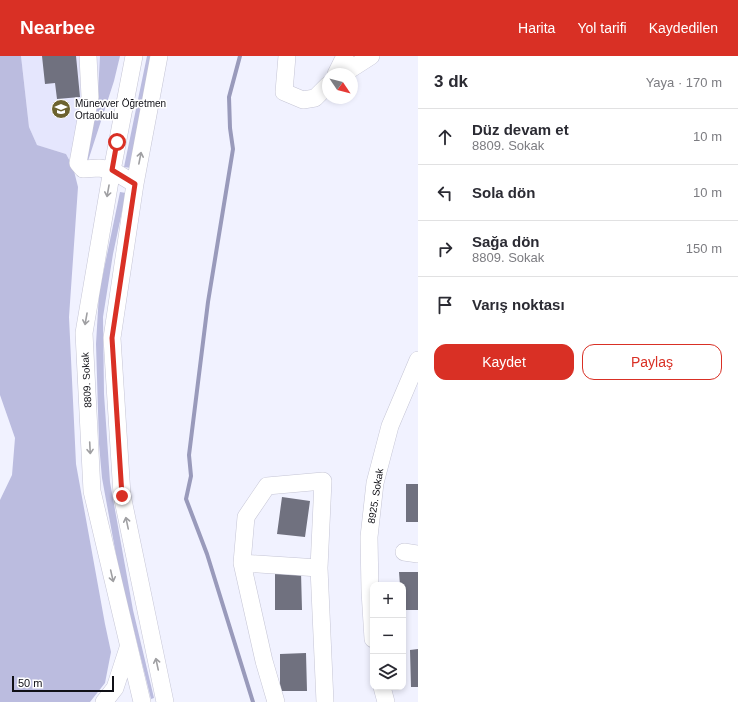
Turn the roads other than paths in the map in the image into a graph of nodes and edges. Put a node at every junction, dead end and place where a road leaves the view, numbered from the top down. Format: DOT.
graph roads {
  1 [pos="88,56"];
  2 [pos="134,56"];
  3 [pos="159,56"];
  4 [pos="287,56"];
  5 [pos="345,56"];
  6 [pos="371,56"];
  7 [pos="339,68"];
  8 [pos="352,68"];
  9 [pos="322,91"];
  10 [pos="112,170"];
  11 [pos="135,184"];
  12 [pos="418,360"];
  13 [pos="242,563"];
  14 [pos="318,568"];
  15 [pos="372,618"];
  16 [pos="128,648"];
  17 [pos="383,690"];
  18 [pos="104,702"];
  19 [pos="142,702"];
  20 [pos="166,702"];
  21 [pos="276,702"];
  22 [pos="324,702"];
  23 [pos="386,702"];
  1 -- 10 [label="street"];
  2 -- 10 [label="street, 8809. Sokak"];
  11 -- 3 [label="street, one-way"];
  4 -- 9 [label="street"];
  5 -- 7 [label="street"];
  6 -- 8 [label="street"];
  10 -- 11 [label="street"];
  10 -- 16 [label="street, 8809. Sokak, one-way"];
  20 -- 11 [label="street, one-way"];
  12 -- 15 [label="street, 8925. Sokak"];
  13 -- 14 [label="street"];
  13 -- 14 [label="street"];
  13 -- 21 [label="street"];
  14 -- 22 [label="street"];
  16 -- 18 [label="street"];
  16 -- 19 [label="street, 8809. Sokak"];
  17 -- 23 [label="street"];
}
